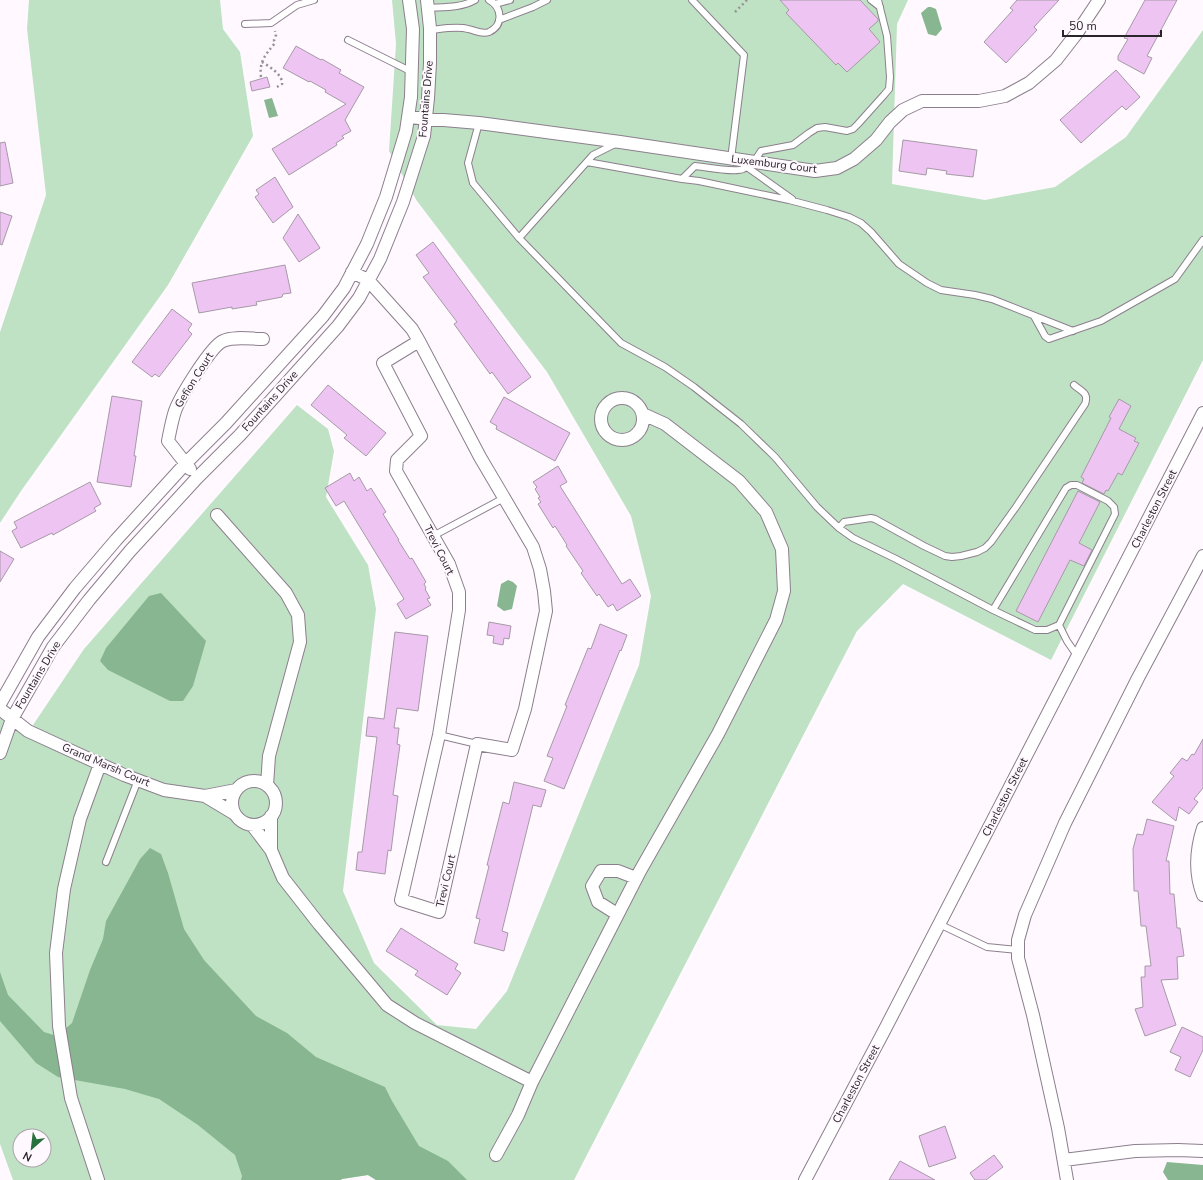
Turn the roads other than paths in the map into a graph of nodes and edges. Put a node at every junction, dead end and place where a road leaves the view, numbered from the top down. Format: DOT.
graph roads {
  1 [pos="314,0"];
  2 [pos="409,0"];
  3 [pos="475,0"];
  4 [pos="489,0"];
  5 [pos="510,0"];
  6 [pos="547,0"];
  7 [pos="692,0"];
  8 [pos="871,0"];
  9 [pos="878,0"];
  10 [pos="1099,0"];
  11 [pos="428,4"];
  12 [pos="495,4"];
  13 [pos="880,7"];
  14 [pos="499,20"];
  15 [pos="245,24"];
  16 [pos="430,30"];
  17 [pos="348,40"];
  18 [pos="412,72"];
  19 [pos="408,117"];
  20 [pos="426,119"];
  21 [pos="479,123"];
  22 [pos="620,142"];
  23 [pos="730,158"];
  24 [pos="587,162"];
  25 [pos="751,164"];
  26 [pos="682,179"];
  27 [pos="796,202"];
  28 [pos="519,238"];
  29 [pos="1203,240"];
  30 [pos="352,272"];
  31 [pos="368,280"];
  32 [pos="1034,316"];
  33 [pos="1073,331"];
  34 [pos="263,339"];
  35 [pos="419,341"];
  36 [pos="1074,385"];
  37 [pos="1203,413"];
  38 [pos="643,414"];
  39 [pos="186,463"];
  40 [pos="197,478"];
  41 [pos="504,498"];
  42 [pos="217,514"];
  43 [pos="839,528"];
  44 [pos="433,536"];
  45 [pos="1203,556"];
  46 [pos="993,610"];
  47 [pos="1059,624"];
  48 [pos="1078,657"];
  49 [pos="0,704"];
  50 [pos="0,709"];
  51 [pos="12,719"];
  52 [pos="439,735"];
  53 [pos="477,744"];
  54 [pos="0,753"];
  55 [pos="269,756"];
  56 [pos="100,764"];
  57 [pos="138,780"];
  58 [pos="252,781"];
  59 [pos="267,785"];
  60 [pos="236,790"];
  61 [pos="205,796"];
  62 [pos="235,814"];
  63 [pos="272,816"];
  64 [pos="252,825"];
  65 [pos="1203,828"];
  66 [pos="271,850"];
  67 [pos="106,862"];
  68 [pos="636,878"];
  69 [pos="1203,895"];
  70 [pos="617,914"];
  71 [pos="939,924"];
  72 [pos="1018,950"];
  73 [pos="532,1082"];
  74 [pos="1203,1151"];
  75 [pos="496,1155"];
  76 [pos="1064,1160"];
  77 [pos="98,1180"];
  78 [pos="805,1180"];
  79 [pos="1067,1180"];
  1 -- 15 [label="lane"];
  2 -- 18 [label="street, Fountains Drive"];
  3 -- 11 [label="lane"];
  4 -- 12 [label="lane"];
  5 -- 12 [label="lane"];
  6 -- 14 [label="lane"];
  7 -- 23 [label="lane"];
  8 -- 13 [label="lane"];
  9 -- 13 [label="lane"];
  10 -- 25 [label="street, Luxemburg Court"];
  11 -- 16 [label="street, Fountains Drive"];
  12 -- 14 [label="lane"];
  13 -- 25 [label="lane"];
  14 -- 16 [label="lane"];
  16 -- 20 [label="street, Fountains Drive"];
  17 -- 18 [label="lane"];
  18 -- 19 [label="street, Fountains Drive"];
  19 -- 20 [label="street, Luxemburg Court"];
  19 -- 30 [label="street, Fountains Drive"];
  20 -- 21 [label="street, Luxemburg Court"];
  20 -- 31 [label="street, Fountains Drive"];
  21 -- 22 [label="street, Luxemburg Court"];
  21 -- 28 [label="lane"];
  22 -- 23 [label="street, Luxemburg Court"];
  22 -- 24 [label="lane"];
  23 -- 25 [label="street, Luxemburg Court"];
  24 -- 26 [label="lane"];
  24 -- 28 [label="lane"];
  25 -- 26 [label="lane"];
  25 -- 27 [label="lane"];
  26 -- 27 [label="lane"];
  27 -- 32 [label="lane"];
  28 -- 43 [label="lane"];
  29 -- 33 [label="lane"];
  30 -- 31 [label="street"];
  30 -- 39 [label="street, Fountains Drive"];
  31 -- 35 [label="street"];
  31 -- 40 [label="street, Fountains Drive"];
  32 -- 33 [label="lane"];
  32 -- 33 [label="lane"];
  34 -- 39 [label="street, Gefion Court"];
  35 -- 41 [label="street"];
  35 -- 44 [label="street, Trevi Court"];
  36 -- 43 [label="lane"];
  37 -- 48 [label="street, Charleston Street"];
  38 -- 68 [label="street"];
  39 -- 40 [label="street, Gefion Court"];
  39 -- 49 [label="street, Fountains Drive"];
  40 -- 51 [label="street, Fountains Drive"];
  41 -- 44 [label="lane"];
  41 -- 53 [label="street"];
  42 -- 55 [label="street"];
  43 -- 46 [label="lane"];
  44 -- 52 [label="street, Trevi Court"];
  45 -- 72 [label="street"];
  46 -- 47 [label="lane"];
  46 -- 47 [label="lane"];
  47 -- 48 [label="lane"];
  48 -- 71 [label="street, Charleston Street"];
  50 -- 51 [label="street, Grand Marsh Court"];
  51 -- 54 [label="street, Fountains Drive"];
  51 -- 56 [label="street, Grand Marsh Court"];
  52 -- 53 [label="lane"];
  52 -- 53 [label="street, Trevi Court"];
  55 -- 58 [label="street"];
  55 -- 59 [label="street"];
  56 -- 57 [label="street, Grand Marsh Court"];
  56 -- 77 [label="street"];
  57 -- 61 [label="street, Grand Marsh Court"];
  57 -- 67 [label="lane"];
  58 -- 59 [label="street"];
  58 -- 60 [label="street"];
  59 -- 63 [label="street"];
  60 -- 61 [label="street, Grand Marsh Court"];
  60 -- 62 [label="street"];
  61 -- 62 [label="street, Grand Marsh Court"];
  62 -- 64 [label="street"];
  63 -- 64 [label="street"];
  63 -- 66 [label="street"];
  64 -- 66 [label="street"];
  65 -- 69 [label="street"];
  66 -- 73 [label="street"];
  68 -- 70 [label="street"];
  68 -- 70 [label="street"];
  70 -- 73 [label="street"];
  71 -- 72 [label="lane"];
  71 -- 78 [label="street, Charleston Street"];
  72 -- 76 [label="street"];
  73 -- 75 [label="street"];
  74 -- 76 [label="street"];
  76 -- 79 [label="street"];
}
